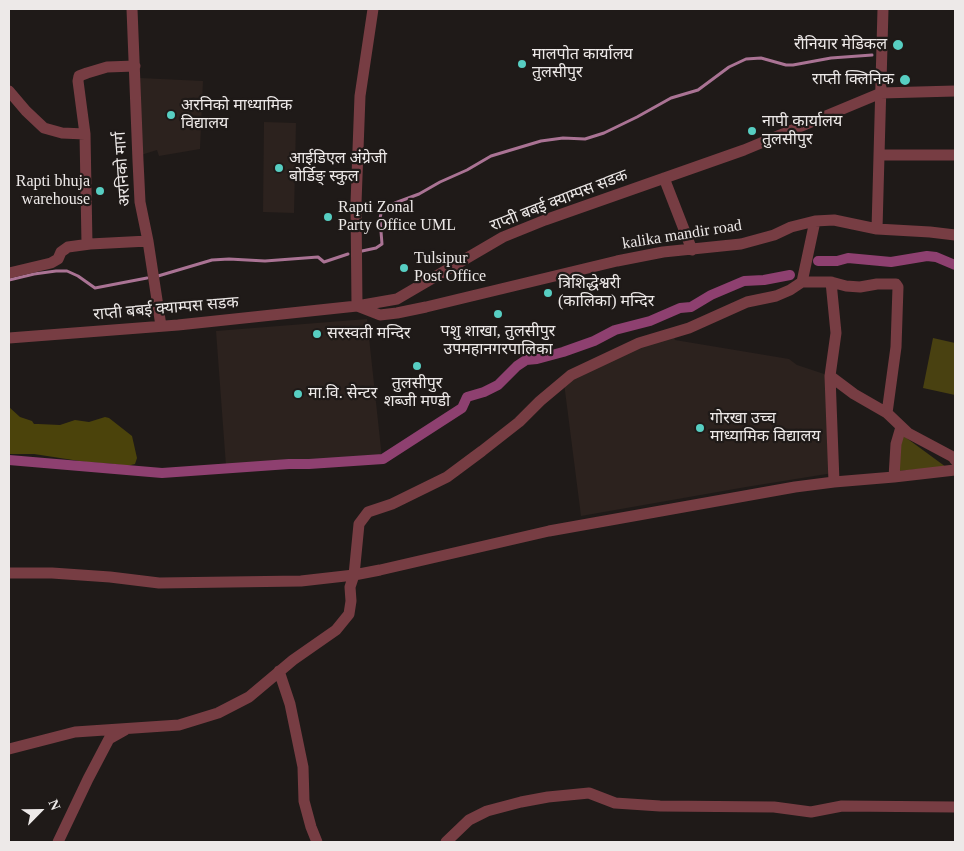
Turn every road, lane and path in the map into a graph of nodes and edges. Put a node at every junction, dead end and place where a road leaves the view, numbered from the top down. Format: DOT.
graph roads {
  1 [pos="132,9"];
  2 [pos="373,9"];
  3 [pos="884,9"];
  4 [pos="135,66"];
  5 [pos="9,91"];
  6 [pos="955,91"];
  7 [pos="880,93"];
  8 [pos="85,134"];
  9 [pos="880,155"];
  10 [pos="955,155"];
  11 [pos="664,178"];
  12 [pos="815,221"];
  13 [pos="877,229"];
  14 [pos="955,235"];
  15 [pos="148,241"];
  16 [pos="87,244"];
  17 [pos="692,250"];
  18 [pos="9,273"];
  19 [pos="802,282"];
  20 [pos="831,282"];
  21 [pos="357,306"];
  22 [pos="162,326"];
  23 [pos="9,338"];
  24 [pos="830,376"];
  25 [pos="887,413"];
  26 [pos="900,427"];
  27 [pos="955,460"];
  28 [pos="955,470"];
  29 [pos="894,477"];
  30 [pos="834,482"];
  31 [pos="9,573"];
  32 [pos="354,575"];
  33 [pos="279,671"];
  34 [pos="128,728"];
  35 [pos="9,749"];
  36 [pos="955,807"];
  37 [pos="58,842"];
  38 [pos="317,842"];
  39 [pos="446,842"];
  1 -- 4 [label="street, अरनिको मार्ग"];
  2 -- 21 [label="street"];
  3 -- 7 [label="street"];
  4 -- 8 [label="street"];
  4 -- 15 [label="street, अरनिको मार्ग"];
  5 -- 8 [label="street"];
  6 -- 7 [label="street"];
  7 -- 9 [label="street"];
  7 -- 11 [label="street, राप्ती बबई क्याम्पस सडक"];
  8 -- 16 [label="street"];
  9 -- 10 [label="street"];
  9 -- 13 [label="street"];
  11 -- 17 [label="street"];
  11 -- 21 [label="street, राप्ती बबई क्याम्पस सडक"];
  12 -- 13 [label="street, kalika mandir road"];
  12 -- 17 [label="street, kalika mandir road"];
  12 -- 19 [label="street"];
  13 -- 14 [label="street, kalika mandir road"];
  15 -- 16 [label="street"];
  15 -- 22 [label="street, अरनिको मार्ग"];
  16 -- 18 [label="street"];
  17 -- 21 [label="street, kalika mandir road"];
  19 -- 20 [label="street"];
  19 -- 32 [label="street"];
  20 -- 24 [label="street"];
  20 -- 25 [label="street"];
  21 -- 22 [label="street, राप्ती बबई क्याम्पस सडक"];
  22 -- 23 [label="street, राप्ती बबई क्याम्पस सडक"];
  24 -- 25 [label="street"];
  24 -- 30 [label="street"];
  25 -- 26 [label="street"];
  26 -- 27 [label="street"];
  26 -- 29 [label="street"];
  28 -- 29 [label="street"];
  29 -- 30 [label="street"];
  30 -- 32 [label="street"];
  31 -- 32 [label="street"];
  32 -- 33 [label="street"];
  33 -- 34 [label="street"];
  33 -- 38 [label="street"];
  34 -- 35 [label="street"];
  34 -- 37 [label="street"];
  36 -- 39 [label="street"];
}
